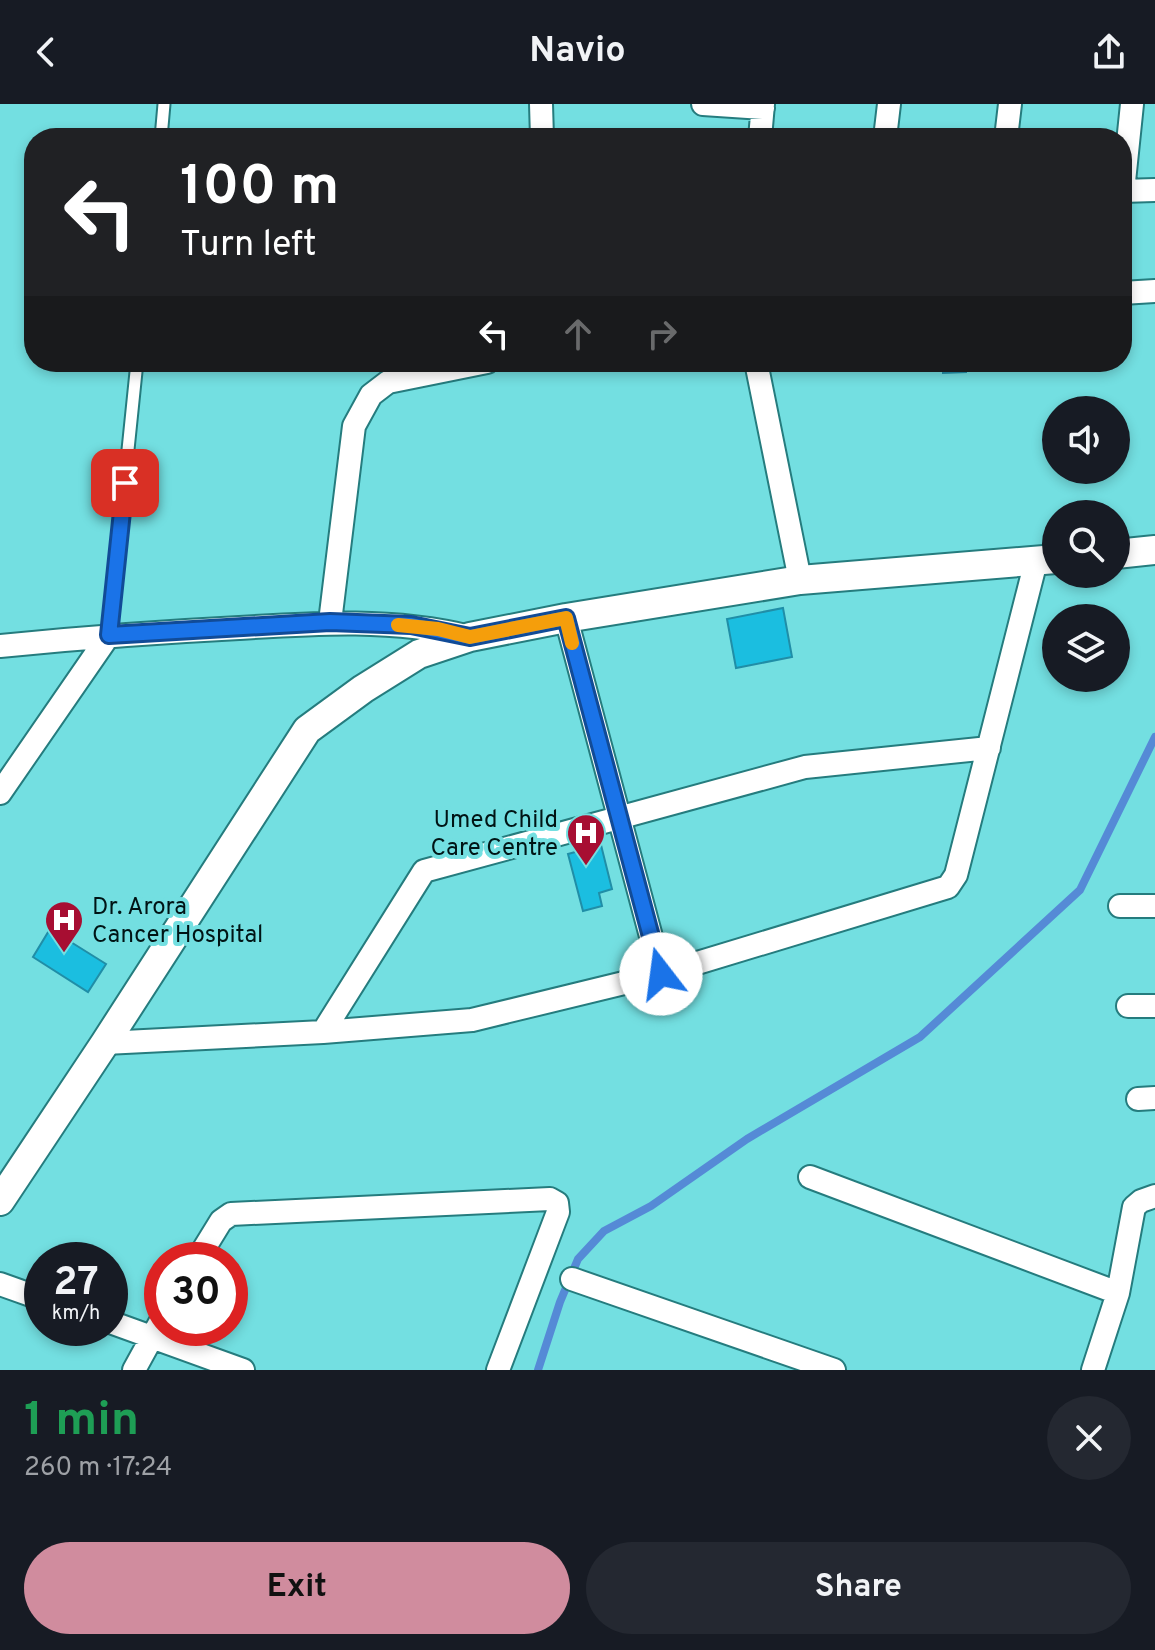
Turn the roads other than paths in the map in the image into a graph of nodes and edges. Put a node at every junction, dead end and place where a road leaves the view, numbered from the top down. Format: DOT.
graph roads {
  1 [pos="164,104"];
  2 [pos="541,104"];
  3 [pos="703,104"];
  4 [pos="889,104"];
  5 [pos="1010,104"];
  6 [pos="1132,104"];
  7 [pos="763,106"];
  8 [pos="162,128"];
  9 [pos="542,128"];
  10 [pos="761,128"];
  11 [pos="886,128"];
  12 [pos="1007,128"];
  13 [pos="1129,128"];
  14 [pos="1155,190"];
  15 [pos="1132,191"];
  16 [pos="1155,291"];
  17 [pos="1132,292"];
  18 [pos="136,372"];
  19 [pos="438,372"];
  20 [pos="758,372"];
  21 [pos="1155,550"];
  22 [pos="1130,553"];
  23 [pos="1042,560"];
  24 [pos="1042,573"];
  25 [pos="800,580"];
  26 [pos="566,618"];
  27 [pos="330,622"];
  28 [pos="109,635"];
  29 [pos="470,637"];
  30 [pos="0,646"];
  31 [pos="989,748"];
  32 [pos="0,793"];
  33 [pos="619,817"];
  34 [pos="1120,906"];
  35 [pos="1155,906"];
  36 [pos="661,974"];
  37 [pos="1128,1006"];
  38 [pos="1155,1006"];
  39 [pos="323,1032"];
  40 [pos="105,1043"];
  41 [pos="810,1177"];
  42 [pos="1148,1198"];
  43 [pos="0,1201"];
  44 [pos="208,1242"];
  45 [pos="572,1279"];
  46 [pos="0,1284"];
  47 [pos="24,1293"];
  48 [pos="1118,1293"];
  49 [pos="147,1346"];
  50 [pos="186,1346"];
  51 [pos="219,1366"];
  52 [pos="134,1370"];
  53 [pos="243,1370"];
  54 [pos="498,1370"];
  55 [pos="834,1370"];
  56 [pos="1093,1370"];
  1 -- 8 [label="lane"];
  2 -- 9 [label="street"];
  3 -- 7 [label="street"];
  4 -- 11 [label="street"];
  5 -- 12 [label="street"];
  6 -- 13 [label="street"];
  7 -- 10 [label="street"];
  14 -- 15 [label="street"];
  16 -- 17 [label="street"];
  18 -- 28 [label="lane"];
  19 -- 27 [label="street"];
  20 -- 25 [label="street"];
  21 -- 22 [label="street"];
  23 -- 25 [label="street"];
  24 -- 31 [label="street"];
  25 -- 26 [label="street"];
  26 -- 29 [label="street"];
  26 -- 33 [label="street"];
  27 -- 28 [label="street"];
  27 -- 29 [label="street"];
  28 -- 30 [label="street"];
  28 -- 32 [label="street"];
  29 -- 40 [label="street"];
  31 -- 33 [label="street"];
  31 -- 36 [label="street"];
  33 -- 36 [label="street"];
  33 -- 39 [label="street"];
  34 -- 35 [label="street"];
  36 -- 39 [label="street"];
  37 -- 38 [label="street"];
  39 -- 40 [label="street"];
  40 -- 43 [label="street"];
  41 -- 48 [label="street"];
  42 -- 48 [label="street"];
  44 -- 54 [label="street"];
  45 -- 55 [label="street"];
  46 -- 47 [label="street"];
  48 -- 56 [label="street"];
  49 -- 52 [label="street"];
  50 -- 51 [label="street"];
  51 -- 53 [label="street"];
}
